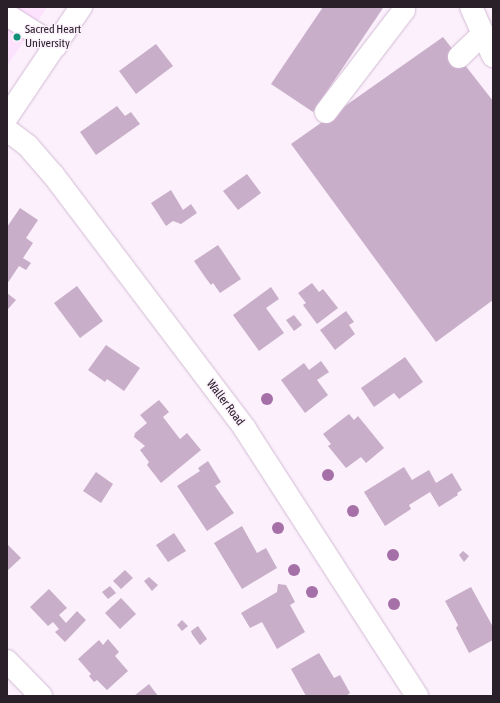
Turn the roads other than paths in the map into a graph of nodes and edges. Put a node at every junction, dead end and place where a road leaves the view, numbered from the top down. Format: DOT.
graph roads {
  1 [pos="81,7"];
  2 [pos="403,7"];
  3 [pos="473,8"];
  4 [pos="7,15"];
  5 [pos="483,34"];
  6 [pos="56,46"];
  7 [pos="493,56"];
  8 [pos="458,57"];
  9 [pos="326,112"];
  10 [pos="7,117"];
  11 [pos="7,130"];
  12 [pos="7,661"];
  13 [pos="41,696"];
  14 [pos="417,696"];
  1 -- 6 [label="street"];
  2 -- 9 [label="street"];
  3 -- 5 [label="street"];
  4 -- 6 [label="street"];
  5 -- 7 [label="street"];
  5 -- 8 [label="street"];
  6 -- 10 [label="street"];
  11 -- 14 [label="street, Waller Road"];
  12 -- 13 [label="street"];
}
